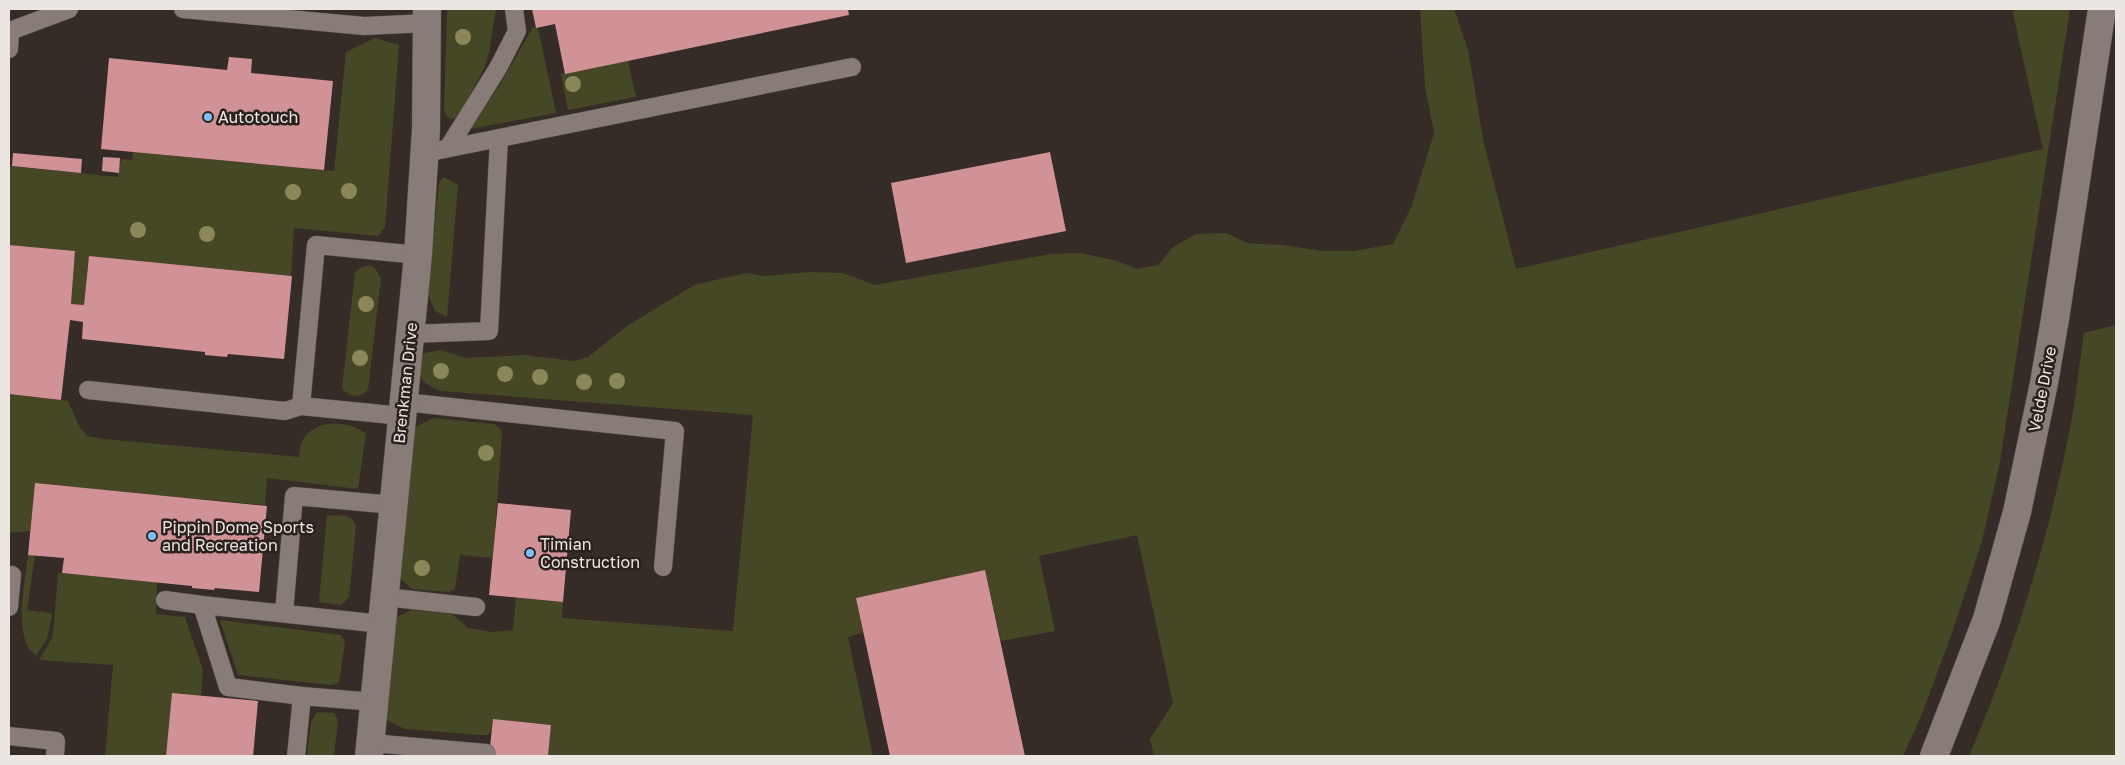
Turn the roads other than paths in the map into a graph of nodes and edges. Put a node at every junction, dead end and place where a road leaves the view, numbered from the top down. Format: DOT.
graph roads {
  1 [pos="69,9"];
  2 [pos="182,9"];
  3 [pos="514,9"];
  4 [pos="2102,9"];
  5 [pos="427,16"];
  6 [pos="9,49"];
  7 [pos="852,67"];
  8 [pos="499,138"];
  9 [pos="437,151"];
  10 [pos="418,255"];
  11 [pos="410,334"];
  12 [pos="88,390"];
  13 [pos="301,406"];
  14 [pos="403,409"];
  15 [pos="394,505"];
  16 [pos="663,567"];
  17 [pos="12,575"];
  18 [pos="385,597"];
  19 [pos="165,600"];
  20 [pos="202,605"];
  21 [pos="9,607"];
  22 [pos="476,607"];
  23 [pos="284,613"];
  24 [pos="382,624"];
  25 [pos="302,696"];
  26 [pos="374,702"];
  27 [pos="9,736"];
  28 [pos="370,749"];
  29 [pos="486,753"];
  30 [pos="55,756"];
  31 [pos="296,756"];
  32 [pos="1934,756"];
  1 -- 6 [label="lane"];
  2 -- 5 [label="lane"];
  3 -- 9 [label="lane"];
  4 -- 32 [label="street, Velde Drive"];
  5 -- 9 [label="street, Brenkman Drive"];
  7 -- 8 [label="lane"];
  8 -- 9 [label="lane"];
  8 -- 11 [label="lane"];
  9 -- 10 [label="street, Brenkman Drive"];
  10 -- 11 [label="street, Brenkman Drive"];
  10 -- 13 [label="lane"];
  11 -- 14 [label="street, Brenkman Drive"];
  12 -- 13 [label="lane"];
  13 -- 14 [label="lane"];
  14 -- 15 [label="street, Brenkman Drive"];
  14 -- 16 [label="lane"];
  15 -- 18 [label="street, Brenkman Drive"];
  15 -- 23 [label="lane"];
  17 -- 21 [label="lane"];
  18 -- 22 [label="lane"];
  18 -- 24 [label="street, Brenkman Drive"];
  19 -- 20 [label="lane"];
  20 -- 23 [label="lane"];
  20 -- 25 [label="lane"];
  23 -- 24 [label="lane"];
  24 -- 26 [label="street, Brenkman Drive"];
  25 -- 26 [label="lane"];
  25 -- 31 [label="lane"];
  26 -- 28 [label="street, Brenkman Drive"];
  27 -- 30 [label="lane"];
  28 -- 29 [label="lane"];
}
